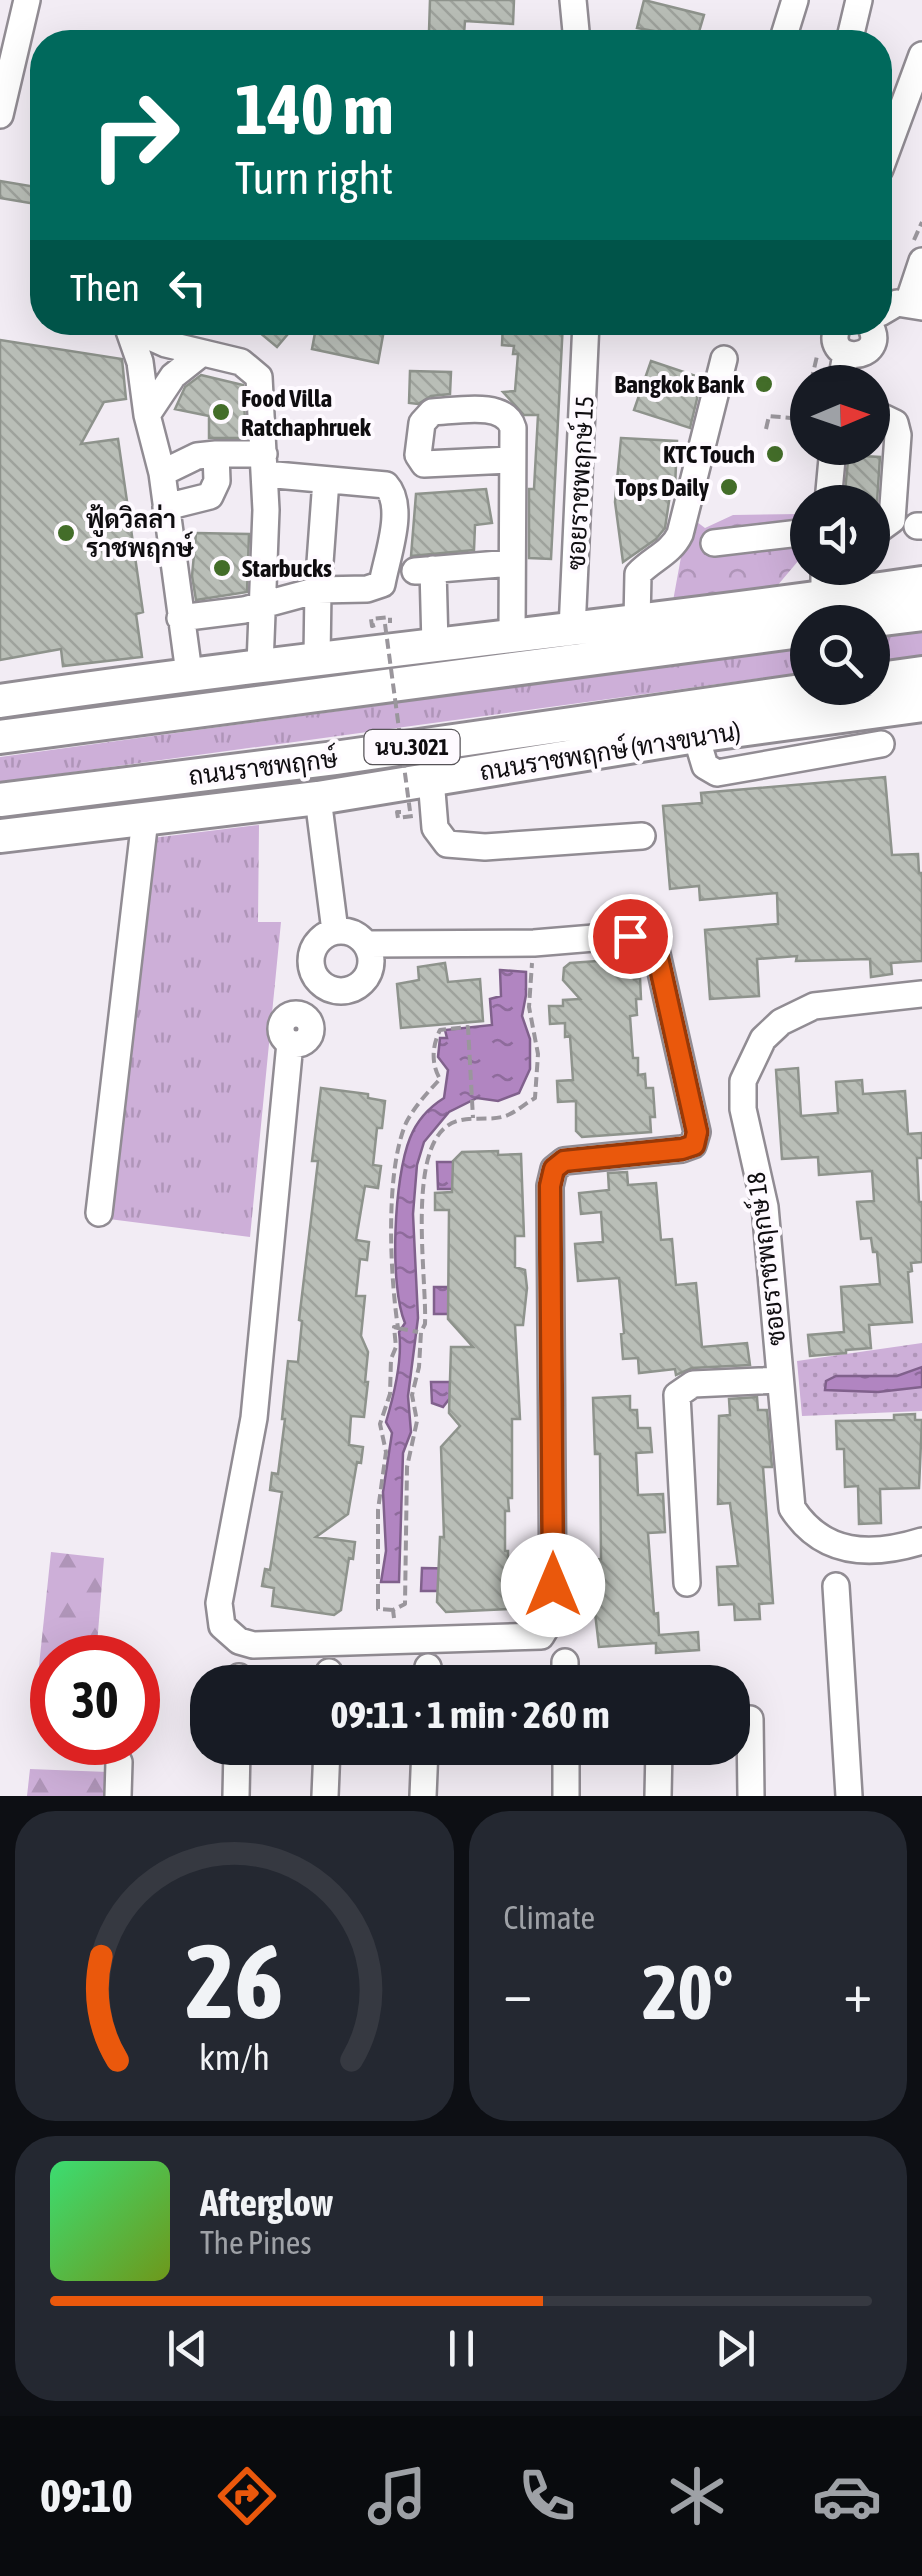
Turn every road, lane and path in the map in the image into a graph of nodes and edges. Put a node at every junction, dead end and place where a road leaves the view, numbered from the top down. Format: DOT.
graph roads {
  1 [pos="26,0"];
  2 [pos="573,0"];
  3 [pos="795,0"];
  4 [pos="860,0"];
  5 [pos="577,30"];
  6 [pos="786,30"];
  7 [pos="851,30"];
  8 [pos="922,55"];
  9 [pos="0,115"];
  10 [pos="892,136"];
  11 [pos="922,261"];
  12 [pos="915,305"];
  13 [pos="131,335"];
  14 [pos="146,335"];
  15 [pos="588,335"];
  16 [pos="836,335"];
  17 [pos="874,335"];
  18 [pos="166,344"];
  19 [pos="202,353"];
  20 [pos="846,354"];
  21 [pos="724,359"];
  22 [pos="140,362"];
  23 [pos="844,365"];
  24 [pos="148,415"];
  25 [pos="790,418"];
  26 [pos="890,421"];
  27 [pos="766,428"];
  28 [pos="216,454"];
  29 [pos="512,460"];
  30 [pos="264,464"];
  31 [pos="162,474"];
  32 [pos="326,480"];
  33 [pos="166,507"];
  34 [pos="890,522"];
  35 [pos="790,534"];
  36 [pos="714,543"];
  37 [pos="512,563"];
  38 [pos="890,583"];
  39 [pos="922,583"];
  40 [pos="810,585"];
  41 [pos="318,590"];
  42 [pos="265,605"];
  43 [pos="922,614"];
  44 [pos="180,618"];
  45 [pos="890,618"];
  46 [pos="638,621"];
  47 [pos="370,628"];
  48 [pos="572,630"];
  49 [pos="790,632"];
  50 [pos="512,636"];
  51 [pos="435,645"];
  52 [pos="317,658"];
  53 [pos="260,665"];
  54 [pos="922,673"];
  55 [pos="188,674"];
  56 [pos="890,677"];
  57 [pos="790,693"];
  58 [pos="0,700"];
  59 [pos="922,706"];
  60 [pos="229,708"];
  61 [pos="0,720"];
  62 [pos="0,736"];
  63 [pos="696,736"];
  64 [pos="882,744"];
  65 [pos="336,758"];
  66 [pos="431,779"];
  67 [pos="318,798"];
  68 [pos="0,800"];
  69 [pos="396,810"];
  70 [pos="145,819"];
  71 [pos="0,826"];
  72 [pos="0,836"];
  73 [pos="642,836"];
  74 [pos="335,931"];
  75 [pos="534,943"];
  76 [pos="367,944"];
  77 [pos="320,982"];
  78 [pos="922,994"];
  79 [pos="473,1118"];
  80 [pos="99,1213"];
  81 [pos="398,1328"];
  82 [pos="420,1332"];
  83 [pos="780,1380"];
  84 [pos="922,1541"];
  85 [pos="687,1582"];
  86 [pos="836,1586"];
  87 [pos="394,1610"];
  88 [pos="394,1641"];
  89 [pos="750,1719"];
  90 [pos="119,1765"];
  91 [pos="237,1765"];
  92 [pos="326,1765"];
  93 [pos="424,1765"];
  94 [pos="566,1765"];
  95 [pos="659,1765"];
  96 [pos="118,1796"];
  97 [pos="236,1796"];
  98 [pos="325,1796"];
  99 [pos="423,1796"];
  100 [pos="566,1796"];
  101 [pos="658,1796"];
  102 [pos="751,1796"];
  103 [pos="849,1796"];
  1 -- 9 [label="street"];
  2 -- 5 [label="street"];
  3 -- 6 [label="street"];
  4 -- 7 [label="street"];
  8 -- 10 [label="street"];
  11 -- 12 [label="street"];
  13 -- 22 [label="street"];
  14 -- 18 [label="street"];
  15 -- 48 [label="street, ซอยราชพฤกษ์ 15"];
  16 -- 20 [label="street"];
  17 -- 20 [label="street"];
  18 -- 19 [label="street"];
  18 -- 22 [label="street"];
  19 -- 24 [label="street"];
  19 -- 30 [label="street"];
  20 -- 23 [label="street"];
  21 -- 46 [label="street"];
  22 -- 24 [label="street"];
  24 -- 31 [label="street"];
  25 -- 27 [label="path"];
  26 -- 34 [label="street"];
  28 -- 30 [label="street"];
  28 -- 31 [label="street"];
  28 -- 33 [label="street"];
  29 -- 37 [label="street"];
  30 -- 32 [label="street"];
  30 -- 42 [label="street"];
  31 -- 33 [label="street"];
  32 -- 41 [label="street"];
  32 -- 41 [label="street"];
  33 -- 44 [label="street"];
  35 -- 36 [label="street"];
  37 -- 50 [label="street"];
  37 -- 51 [label="street"];
  38 -- 39 [label="main road"];
  40 -- 46 [label="main road"];
  41 -- 42 [label="street"];
  41 -- 52 [label="street"];
  42 -- 44 [label="street"];
  42 -- 53 [label="street"];
  43 -- 45 [label="main road"];
  44 -- 55 [label="street"];
  46 -- 48 [label="main road"];
  47 -- 69 [label="path, bridge"];
  48 -- 50 [label="main road"];
  49 -- 60 [label="main road"];
  50 -- 51 [label="main road"];
  51 -- 52 [label="main road"];
  52 -- 53 [label="main road"];
  53 -- 55 [label="main road"];
  54 -- 56 [label="main road"];
  55 -- 58 [label="main road"];
  57 -- 65 [label="main road, ถนนราชพฤกษ์ / นบ.3021"];
  59 -- 63 [label="main road, ถนนราชพฤกษ์ (ทางขนาน) / นบ.3021"];
  60 -- 61 [label="main road"];
  60 -- 62 [label="main road"];
  63 -- 64 [label="street"];
  63 -- 66 [label="main road, ถนนราชพฤกษ์ (ทางขนาน) / นบ.3021"];
  65 -- 68 [label="main road, ถนนราชพฤกษ์ / นบ.3021"];
  65 -- 71 [label="main road"];
  66 -- 67 [label="main road, ถนนราชพฤกษ์ (ทางขนาน) / นบ.3021"];
  66 -- 73 [label="street"];
  67 -- 70 [label="main road, ถนนราชพฤกษ์ (ทางขนาน) / นบ.3021"];
  67 -- 74 [label="street"];
  70 -- 72 [label="main road, ถนนราชพฤกษ์ (ทางขนาน) / นบ.3021"];
  70 -- 80 [label="street"];
  74 -- 76 [label="street"];
  74 -- 77 [label="street"];
  75 -- 76 [label="street"];
  75 -- 79 [label="path"];
  75 -- 88 [label="street"];
  76 -- 77 [label="street"];
  77 -- 88 [label="street"];
  78 -- 83 [label="street, ซอยราชพฤกษ์ 18"];
  79 -- 81 [label="path"];
  79 -- 82 [label="path"];
  81 -- 82 [label="path"];
  81 -- 87 [label="path"];
  82 -- 87 [label="path"];
  83 -- 84 [label="street, ซอยราชพฤกษ์ 18"];
  83 -- 85 [label="street"];
  86 -- 103 [label="street"];
  87 -- 88 [label="path"];
  89 -- 102 [label="street"];
  90 -- 96 [label="street"];
  91 -- 97 [label="street"];
  92 -- 98 [label="street"];
  93 -- 99 [label="street"];
  94 -- 100 [label="street"];
  95 -- 101 [label="street"];
}
